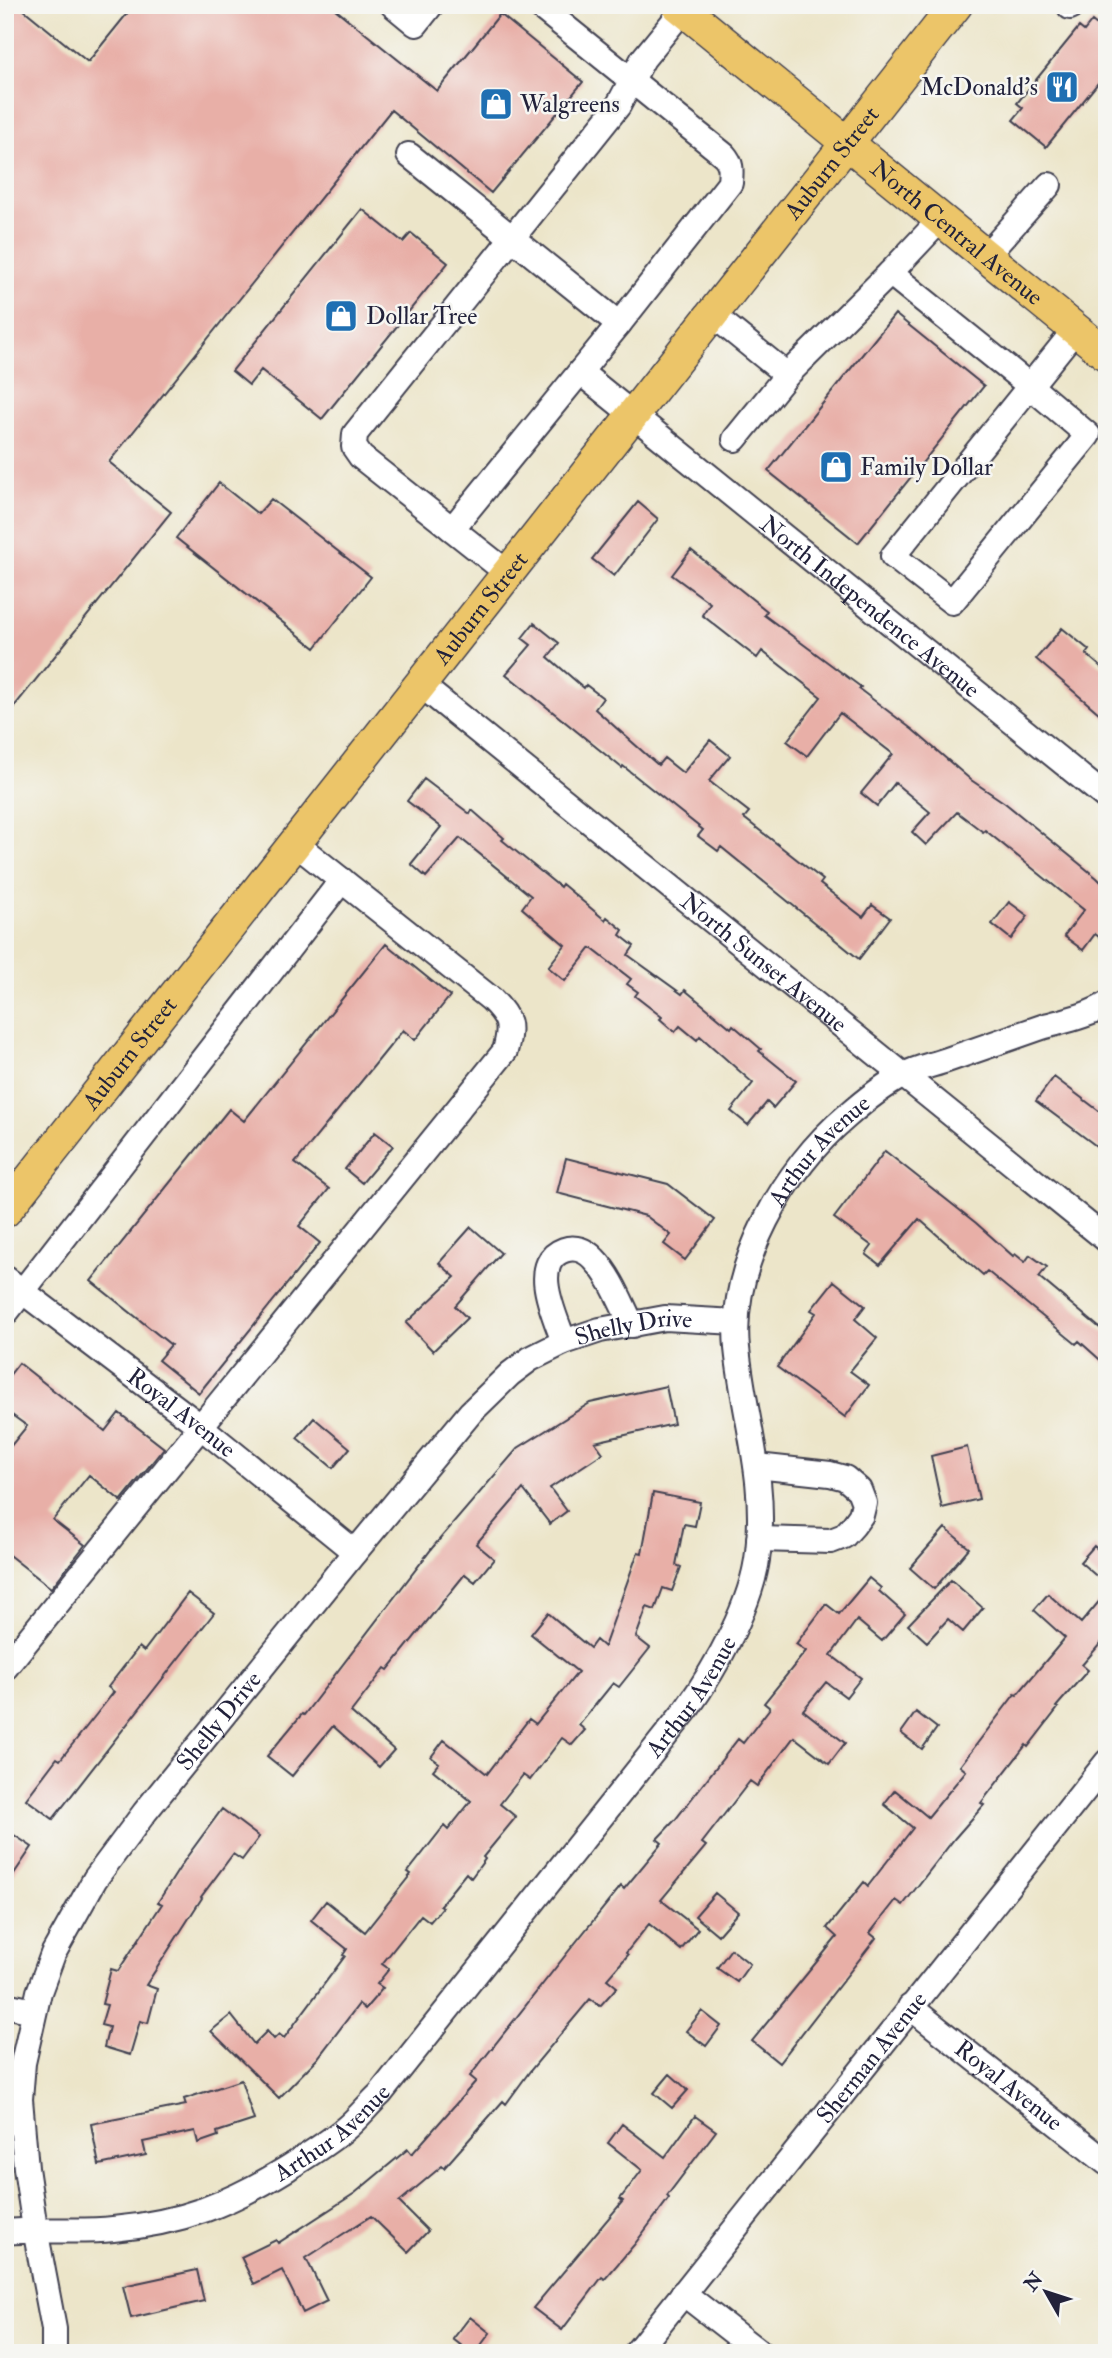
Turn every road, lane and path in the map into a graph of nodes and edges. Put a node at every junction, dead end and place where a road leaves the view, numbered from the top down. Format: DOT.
graph roads {
  1 [pos="393,5"];
  2 [pos="431,5"];
  3 [pos="538,5"];
  4 [pos="956,5"];
  5 [pos="680,7"];
  6 [pos="632,82"];
  7 [pos="846,144"];
  8 [pos="409,155"];
  9 [pos="1049,185"];
  10 [pos="940,220"];
  11 [pos="513,239"];
  12 [pos="985,257"];
  13 [pos="890,273"];
  14 [pos="713,315"];
  15 [pos="620,324"];
  16 [pos="1075,330"];
  17 [pos="1107,355"];
  18 [pos="580,372"];
  19 [pos="787,375"];
  20 [pos="1030,386"];
  21 [pos="634,415"];
  22 [pos="735,439"];
  23 [pos="452,529"];
  24 [pos="509,574"];
  25 [pos="421,685"];
  26 [pos="1107,798"];
  27 [pos="296,844"];
  28 [pos="342,880"];
  29 [pos="1107,1004"];
  30 [pos="903,1075"];
  31 [pos="5,1211"];
  32 [pos="1107,1240"];
  33 [pos="14,1284"];
  34 [pos="5,1314"];
  35 [pos="736,1321"];
  36 [pos="632,1325"];
  37 [pos="564,1342"];
  38 [pos="200,1426"];
  39 [pos="757,1466"];
  40 [pos="759,1539"];
  41 [pos="355,1552"];
  42 [pos="5,1668"];
  43 [pos="1107,1762"];
  44 [pos="5,2006"];
  45 [pos="910,2007"];
  46 [pos="34,2011"];
  47 [pos="13,2076"];
  48 [pos="1107,2163"];
  49 [pos="35,2229"];
  50 [pos="5,2232"];
  51 [pos="683,2293"];
  52 [pos="54,2353"];
  53 [pos="636,2353"];
  54 [pos="761,2353"];
  1 -- 2 [label="street"];
  3 -- 6 [label="street"];
  4 -- 7 [label="main road, Auburn Street"];
  5 -- 6 [label="street"];
  5 -- 7 [label="main road, North Central Avenue"];
  6 -- 11 [label="street"];
  6 -- 15 [label="street"];
  7 -- 10 [label="main road, North Central Avenue"];
  7 -- 14 [label="main road, Auburn Street"];
  8 -- 11 [label="street"];
  9 -- 12 [label="street"];
  10 -- 12 [label="main road, North Central Avenue"];
  10 -- 13 [label="street"];
  11 -- 15 [label="street"];
  11 -- 23 [label="street"];
  12 -- 16 [label="main road, North Central Avenue"];
  13 -- 19 [label="street"];
  13 -- 20 [label="street"];
  14 -- 19 [label="street"];
  14 -- 21 [label="main road, Auburn Street"];
  15 -- 18 [label="street"];
  16 -- 17 [label="main road, North Central Avenue"];
  16 -- 20 [label="street"];
  18 -- 21 [label="street, North Independence Avenue"];
  18 -- 23 [label="street"];
  19 -- 22 [label="street"];
  20 -- 20 [label="street"];
  21 -- 24 [label="main road, Auburn Street"];
  21 -- 26 [label="street, North Independence Avenue"];
  23 -- 24 [label="street"];
  24 -- 25 [label="main road, Auburn Street"];
  25 -- 27 [label="main road, Auburn Street"];
  25 -- 30 [label="street, North Sunset Avenue"];
  27 -- 28 [label="street"];
  27 -- 31 [label="main road, Auburn Street"];
  28 -- 33 [label="street"];
  28 -- 38 [label="street"];
  29 -- 30 [label="street, Arthur Avenue"];
  30 -- 32 [label="street, North Sunset Avenue"];
  30 -- 35 [label="street, Arthur Avenue"];
  33 -- 34 [label="street"];
  33 -- 38 [label="street, Royal Avenue"];
  35 -- 36 [label="street, Shelly Drive"];
  35 -- 39 [label="street, Arthur Avenue"];
  36 -- 37 [label="street, Shelly Drive"];
  36 -- 37 [label="street"];
  37 -- 41 [label="street, Shelly Drive"];
  38 -- 41 [label="street, Royal Avenue"];
  38 -- 42 [label="street"];
  39 -- 40 [label="street, Arthur Avenue"];
  39 -- 40 [label="street"];
  40 -- 49 [label="street, Arthur Avenue"];
  41 -- 46 [label="street, Shelly Drive"];
  43 -- 45 [label="street, Sherman Avenue"];
  44 -- 46 [label="street"];
  45 -- 48 [label="street, Royal Avenue"];
  45 -- 51 [label="street, Sherman Avenue"];
  46 -- 47 [label="street, Shelly Drive"];
  47 -- 49 [label="street, Shelly Drive"];
  49 -- 50 [label="street, Arthur Avenue"];
  49 -- 52 [label="street, Shelly Drive"];
  51 -- 53 [label="street, Sherman Avenue"];
  51 -- 54 [label="street"];
}
